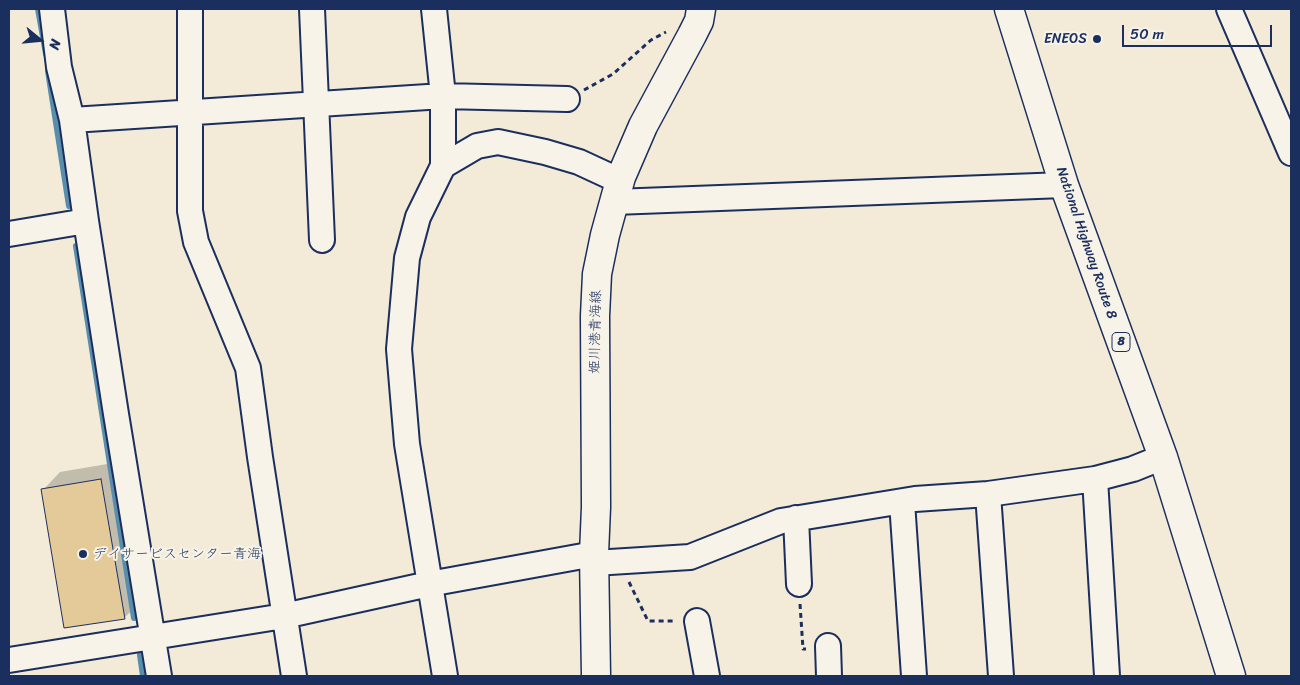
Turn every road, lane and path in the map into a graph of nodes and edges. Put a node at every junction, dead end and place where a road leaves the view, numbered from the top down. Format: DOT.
graph roads {
  1 [pos="52,9"];
  2 [pos="190,9"];
  3 [pos="312,9"];
  4 [pos="434,9"];
  5 [pos="701,9"];
  6 [pos="1009,9"];
  7 [pos="1229,9"];
  8 [pos="692,35"];
  9 [pos="442,96"];
  10 [pos="567,99"];
  11 [pos="316,104"];
  12 [pos="190,112"];
  13 [pos="72,120"];
  14 [pos="1291,154"];
  15 [pos="443,166"];
  16 [pos="1064,184"];
  17 [pos="617,191"];
  18 [pos="86,221"];
  19 [pos="9,234"];
  20 [pos="322,240"];
  21 [pos="1162,457"];
  22 [pos="1095,479"];
  23 [pos="988,494"];
  24 [pos="902,502"];
  25 [pos="796,518"];
  26 [pos="594,559"];
  27 [pos="621,562"];
  28 [pos="429,584"];
  29 [pos="799,584"];
  30 [pos="284,616"];
  31 [pos="697,621"];
  32 [pos="152,636"];
  33 [pos="828,646"];
  34 [pos="9,660"];
  35 [pos="159,676"];
  36 [pos="294,676"];
  37 [pos="445,676"];
  38 [pos="596,676"];
  39 [pos="707,676"];
  40 [pos="829,676"];
  41 [pos="914,676"];
  42 [pos="1001,676"];
  43 [pos="1107,676"];
  44 [pos="1231,676"];
  1 -- 13 [label="street"];
  2 -- 12 [label="street"];
  3 -- 11 [label="street"];
  4 -- 9 [label="street"];
  5 -- 8 [label="main road, 姫川港青海線"];
  6 -- 16 [label="main road, National Highway Route 8 / 8"];
  7 -- 14 [label="street"];
  8 -- 10 [label="path"];
  8 -- 17 [label="main road, 姫川港青海線"];
  9 -- 10 [label="street"];
  9 -- 11 [label="street"];
  9 -- 15 [label="street"];
  11 -- 12 [label="street"];
  11 -- 20 [label="street"];
  12 -- 13 [label="street"];
  12 -- 30 [label="street"];
  13 -- 18 [label="street"];
  15 -- 17 [label="street"];
  15 -- 28 [label="street"];
  16 -- 17 [label="street"];
  16 -- 21 [label="main road, National Highway Route 8 / 8"];
  17 -- 26 [label="main road, 姫川港青海線"];
  18 -- 19 [label="street"];
  18 -- 32 [label="street"];
  21 -- 22 [label="street"];
  21 -- 44 [label="main road, National Highway Route 8 / 8"];
  22 -- 23 [label="street"];
  22 -- 43 [label="street"];
  23 -- 24 [label="street"];
  23 -- 42 [label="street"];
  24 -- 25 [label="street"];
  24 -- 41 [label="street"];
  25 -- 27 [label="street"];
  25 -- 29 [label="street"];
  26 -- 27 [label="street"];
  26 -- 28 [label="street"];
  26 -- 38 [label="main road, 姫川港青海線"];
  27 -- 31 [label="path"];
  28 -- 30 [label="street"];
  28 -- 37 [label="street"];
  29 -- 33 [label="path"];
  30 -- 32 [label="street"];
  30 -- 36 [label="street"];
  31 -- 39 [label="street"];
  32 -- 34 [label="street"];
  32 -- 35 [label="street"];
  33 -- 40 [label="street"];
}
